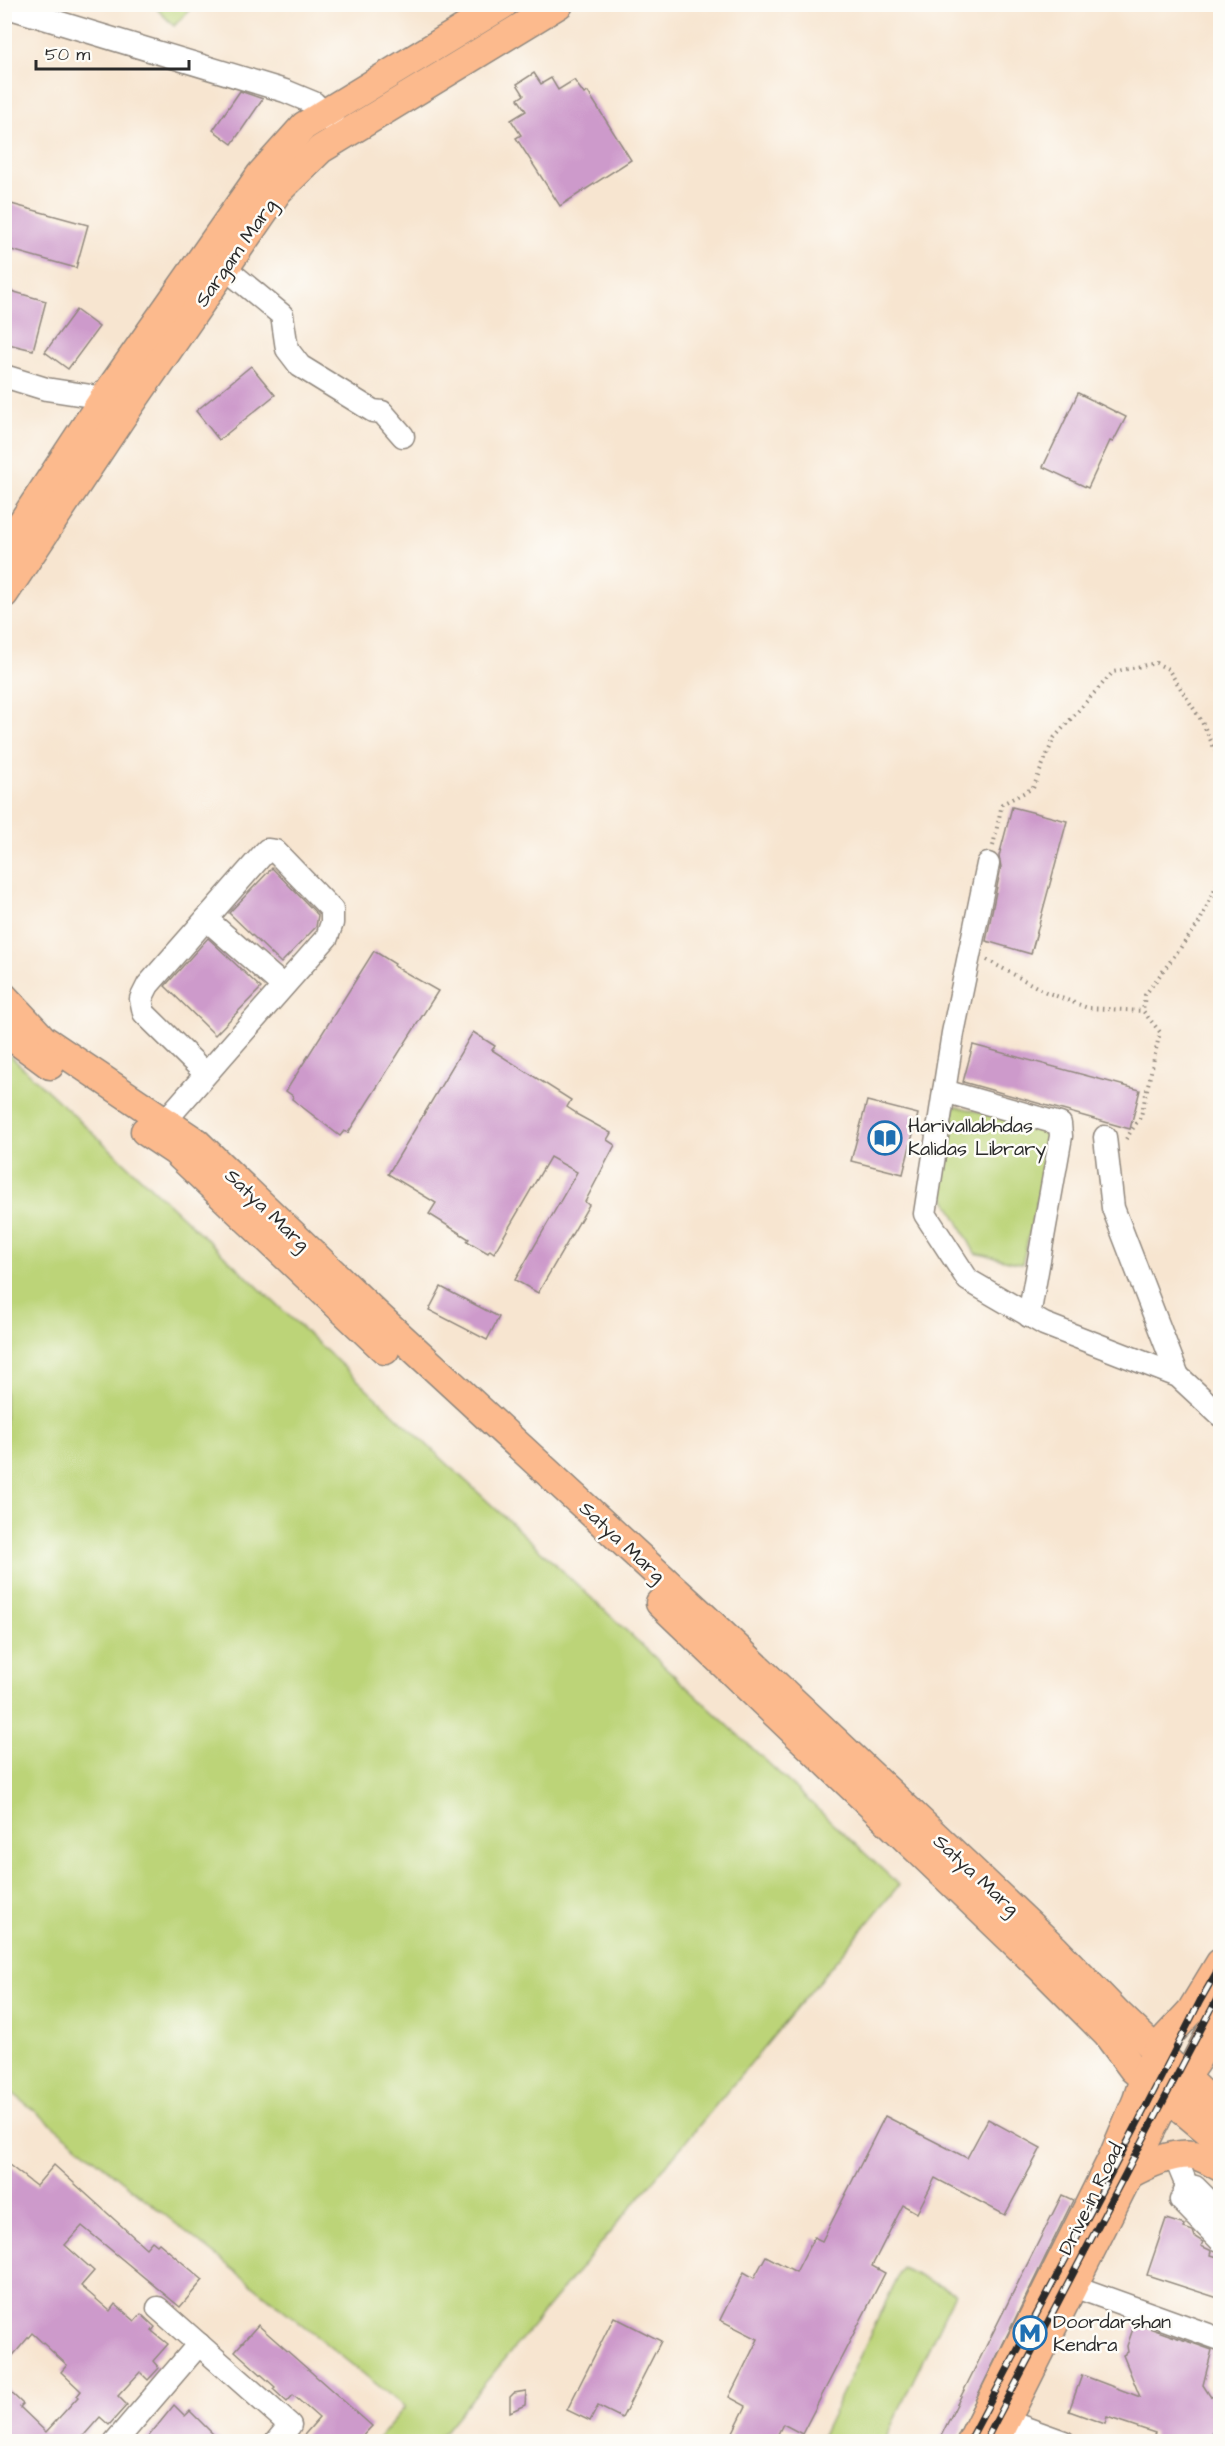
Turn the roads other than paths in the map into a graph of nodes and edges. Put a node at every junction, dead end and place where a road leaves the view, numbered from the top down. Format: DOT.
graph roads {
  1 [pos="504,4"];
  2 [pos="559,4"];
  3 [pos="12,7"];
  4 [pos="325,113"];
  5 [pos="344,135"];
  6 [pos="225,268"];
  7 [pos="4,376"];
  8 [pos="104,398"];
  9 [pos="403,436"];
  10 [pos="4,550"];
  11 [pos="4,594"];
  12 [pos="988,864"];
  13 [pos="206,919"];
  14 [pos="283,986"];
  15 [pos="4,997"];
  16 [pos="4,1031"];
  17 [pos="206,1074"];
  18 [pos="944,1091"];
  19 [pos="165,1120"];
  20 [pos="1105,1137"];
  21 [pos="282,1239"];
  22 [pos="1029,1316"];
  23 [pos="1178,1376"];
  24 [pos="1221,1415"];
  25 [pos="1221,1963"];
  26 [pos="1221,2014"];
  27 [pos="1158,2050"];
  28 [pos="1144,2078"];
  29 [pos="1177,2088"];
  30 [pos="1221,2111"];
  31 [pos="1221,2141"];
  32 [pos="1175,2157"];
  33 [pos="1221,2167"];
  34 [pos="1128,2175"];
  35 [pos="1187,2186"];
  36 [pos="1221,2212"];
  37 [pos="1221,2240"];
  38 [pos="1073,2286"];
  39 [pos="158,2308"];
  40 [pos="1221,2339"];
  41 [pos="199,2344"];
  42 [pos="1000,2431"];
  43 [pos="115,2442"];
  44 [pos="276,2442"];
  45 [pos="971,2442"];
  46 [pos="1064,2442"];
  1 -- 4 [label="main road, Sargam Marg"];
  2 -- 5 [label="main road, Sargam Marg"];
  3 -- 4 [label="street"];
  4 -- 5 [label="street"];
  4 -- 8 [label="main road, Sargam Marg"];
  5 -- 6 [label="main road, Sargam Marg"];
  6 -- 9 [label="street"];
  6 -- 11 [label="main road, Sargam Marg"];
  7 -- 8 [label="street"];
  8 -- 10 [label="main road, Sargam Marg"];
  12 -- 18 [label="street"];
  13 -- 14 [label="street"];
  13 -- 14 [label="street"];
  13 -- 17 [label="street"];
  14 -- 17 [label="street"];
  15 -- 19 [label="main road, Satya Marg"];
  16 -- 21 [label="main road, Satya Marg"];
  17 -- 19 [label="street"];
  18 -- 22 [label="street"];
  18 -- 22 [label="street"];
  19 -- 21 [label="main road, Satya Marg"];
  20 -- 23 [label="street"];
  21 -- 27 [label="main road, Satya Marg"];
  21 -- 28 [label="main road, Satya Marg"];
  22 -- 23 [label="street"];
  23 -- 24 [label="street"];
  25 -- 27 [label="main road, Drive-in Road"];
  26 -- 29 [label="main road, Drive-in Road"];
  27 -- 28 [label="main road, Drive-in Road"];
  27 -- 29 [label="main road, Satya Marg"];
  28 -- 29 [label="main road, Satya Marg"];
  28 -- 45 [label="main road, Drive-in Road"];
  29 -- 30 [label="main road, Satya Marg"];
  29 -- 31 [label="main road, Satya Marg"];
  29 -- 34 [label="main road, Drive-in Road"];
  32 -- 33 [label="main road"];
  32 -- 34 [label="main road"];
  32 -- 35 [label="street"];
  34 -- 38 [label="main road, Drive-in Road"];
  35 -- 36 [label="street"];
  35 -- 37 [label="street"];
  38 -- 40 [label="street"];
  38 -- 42 [label="main road, Drive-in Road"];
  39 -- 41 [label="street"];
  41 -- 43 [label="street"];
  41 -- 44 [label="street"];
  42 -- 46 [label="street"];
}
